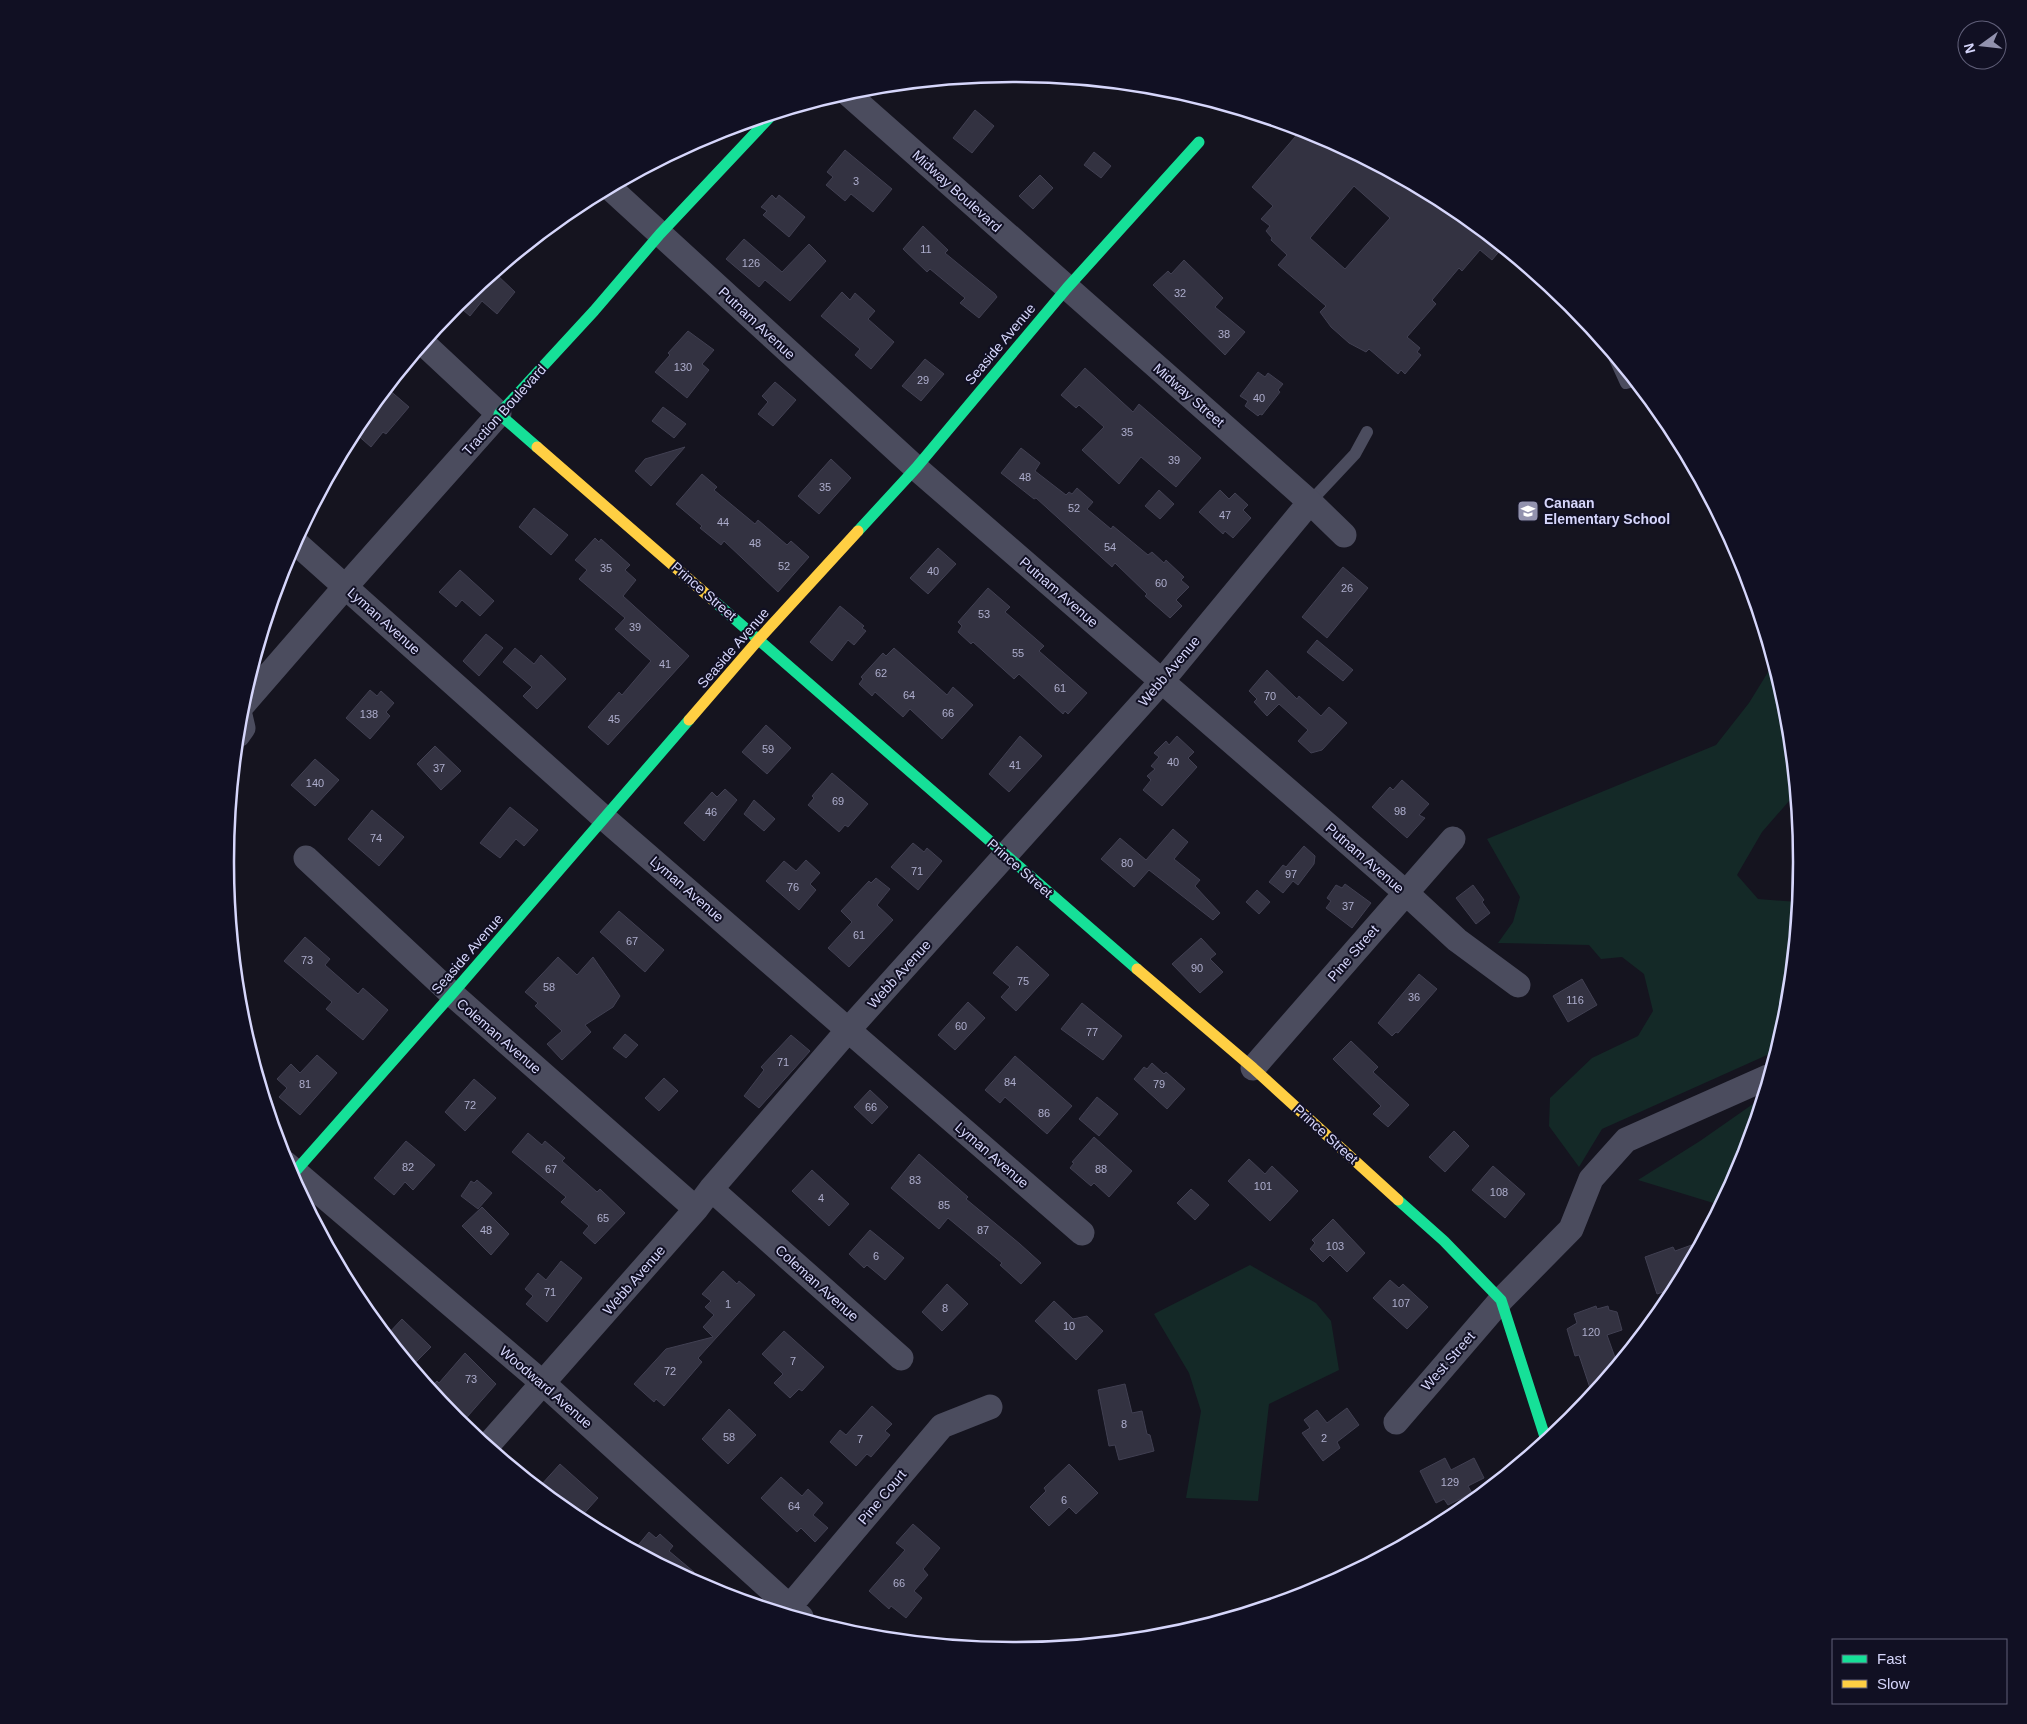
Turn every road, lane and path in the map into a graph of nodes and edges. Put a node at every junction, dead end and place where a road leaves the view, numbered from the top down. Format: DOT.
graph roads {
  1 [pos="854,99"];
  2 [pos="764,124"];
  3 [pos="1199,142"];
  4 [pos="615,193"];
  5 [pos="660,234"];
  6 [pos="1067,288"];
  7 [pos="428,347"];
  8 [pos="500,414"];
  9 [pos="1367,432"];
  10 [pos="916,468"];
  11 [pos="1310,502"];
  12 [pos="1344,535"];
  13 [pos="301,547"];
  14 [pos="346,586"];
  15 [pos="759,640"];
  16 [pos="1162,681"];
  17 [pos="253,693"];
  18 [pos="604,818"];
  19 [pos="1453,839"];
  20 [pos="1006,856"];
  21 [pos="306,858"];
  22 [pos="1405,892"];
  23 [pos="1518,985"];
  24 [pos="452,994"];
  25 [pos="849,1029"];
  26 [pos="1253,1068"];
  27 [pos="1761,1080"];
  28 [pos="295,1165"];
  29 [pos="302,1180"];
  30 [pos="711,1189"];
  31 [pos="696,1210"];
  32 [pos="1082,1233"];
  33 [pos="1501,1300"];
  34 [pos="900,1358"];
  35 [pos="544,1384"];
  36 [pos="990,1408"];
  37 [pos="1396,1422"];
  38 [pos="1544,1433"];
  39 [pos="492,1441"];
  40 [pos="787,1607"];
  41 [pos="794,1609"];
  1 -- 6 [label="street, Midway Boulevard"];
  2 -- 5 [label="street, Traction Boulevard"];
  3 -- 6 [label="street, Seaside Avenue"];
  4 -- 5 [label="street, Putnam Avenue"];
  5 -- 8 [label="street, Traction Boulevard"];
  5 -- 10 [label="street, Putnam Avenue"];
  6 -- 10 [label="street, Seaside Avenue"];
  6 -- 11 [label="street, Midway Street"];
  7 -- 8 [label="street, Prince Street"];
  8 -- 14 [label="street, Traction Boulevard"];
  8 -- 15 [label="street, Prince Street"];
  9 -- 11 [label="lane"];
  10 -- 15 [label="street, Seaside Avenue"];
  10 -- 16 [label="street, Putnam Avenue"];
  11 -- 12 [label="street, Midway Street"];
  11 -- 16 [label="street, Webb Avenue"];
  13 -- 14 [label="street, Lyman Avenue"];
  14 -- 17 [label="street, Traction Boulevard"];
  14 -- 18 [label="street, Lyman Avenue"];
  15 -- 18 [label="street, Seaside Avenue"];
  15 -- 20 [label="street, Prince Street"];
  16 -- 20 [label="street, Webb Avenue"];
  16 -- 22 [label="street, Putnam Avenue"];
  18 -- 24 [label="street, Seaside Avenue"];
  18 -- 25 [label="street, Lyman Avenue"];
  19 -- 22 [label="street, Pine Street"];
  20 -- 25 [label="street, Webb Avenue"];
  20 -- 26 [label="street, Prince Street"];
  21 -- 24 [label="street, Coleman Avenue"];
  22 -- 23 [label="street, Putnam Avenue"];
  22 -- 26 [label="street, Pine Street"];
  24 -- 28 [label="street, Seaside Avenue"];
  24 -- 31 [label="street, Coleman Avenue"];
  25 -- 30 [label="street, Webb Avenue"];
  25 -- 32 [label="street, Lyman Avenue"];
  26 -- 33 [label="street, Prince Street"];
  27 -- 33 [label="street, West Street"];
  29 -- 35 [label="street, Woodward Avenue"];
  30 -- 31 [label="street, Webb Avenue"];
  30 -- 34 [label="street, Coleman Avenue"];
  31 -- 35 [label="street, Webb Avenue"];
  33 -- 37 [label="street, West Street"];
  33 -- 38 [label="street, Prince Street"];
  35 -- 39 [label="street, Webb Avenue"];
  35 -- 40 [label="street, Woodward Avenue"];
  36 -- 41 [label="street, Pine Court"];
}
